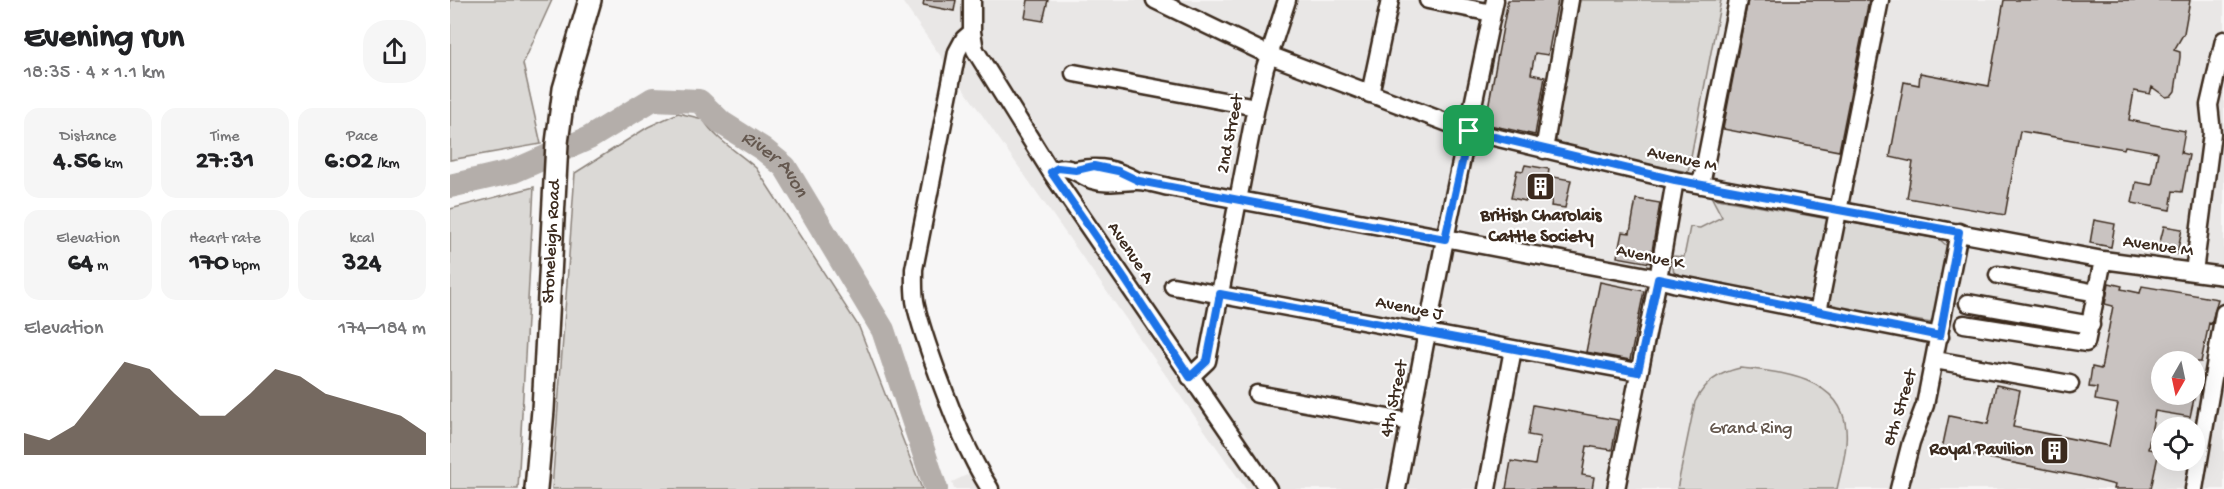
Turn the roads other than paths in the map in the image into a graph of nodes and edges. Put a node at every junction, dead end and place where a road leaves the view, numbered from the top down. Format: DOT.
graph roads {
  1 [pos="590,0"];
  2 [pos="972,0"];
  3 [pos="1157,0"];
  4 [pos="1287,0"];
  5 [pos="1390,0"];
  6 [pos="1428,0"];
  7 [pos="1570,0"];
  8 [pos="1737,0"];
  9 [pos="1880,0"];
  10 [pos="1493,7"];
  11 [pos="972,32"];
  12 [pos="2224,40"];
  13 [pos="1269,55"];
  14 [pos="1074,73"];
  15 [pos="1370,94"];
  16 [pos="1256,106"];
  17 [pos="1469,131"];
  18 [pos="1544,150"];
  19 [pos="1051,172"];
  20 [pos="1675,180"];
  21 [pos="1701,185"];
  22 [pos="1238,199"];
  23 [pos="1838,210"];
  24 [pos="1959,232"];
  25 [pos="1445,239"];
  26 [pos="2103,260"];
  27 [pos="2194,272"];
  28 [pos="1998,275"];
  29 [pos="2224,276"];
  30 [pos="1658,279"];
  31 [pos="1173,286"];
  32 [pos="2097,293"];
  33 [pos="1220,294"];
  34 [pos="1968,303"];
  35 [pos="1818,312"];
  36 [pos="2224,313"];
  37 [pos="1964,324"];
  38 [pos="2091,325"];
  39 [pos="1429,333"];
  40 [pos="1940,336"];
  41 [pos="1513,349"];
  42 [pos="1935,360"];
  43 [pos="1638,372"];
  44 [pos="1190,377"];
  45 [pos="2070,384"];
  46 [pos="1257,394"];
  47 [pos="1410,422"];
  48 [pos="986,482"];
  49 [pos="536,489"];
  50 [pos="1268,489"];
  51 [pos="1397,489"];
  52 [pos="1487,489"];
  53 [pos="1616,489"];
  54 [pos="1899,489"];
  55 [pos="2194,489"];
  1 -- 49 [label="main road, Stoneleigh Road"];
  2 -- 11 [label="lane, Avenue A"];
  3 -- 13 [label="lane, Avenue M"];
  4 -- 13 [label="lane, 2nd Street"];
  5 -- 15 [label="lane"];
  6 -- 10 [label="lane"];
  7 -- 18 [label="lane"];
  8 -- 21 [label="lane"];
  9 -- 23 [label="lane"];
  10 -- 17 [label="lane, 4th Street"];
  11 -- 19 [label="lane, Avenue A"];
  11 -- 48 [label="lane"];
  12 -- 27 [label="lane"];
  13 -- 15 [label="lane, Avenue M"];
  13 -- 16 [label="lane, 2nd Street"];
  14 -- 16 [label="lane"];
  15 -- 17 [label="lane, Avenue M"];
  16 -- 22 [label="lane, 2nd Street"];
  17 -- 18 [label="lane, Avenue M"];
  17 -- 25 [label="lane, 4th Street"];
  18 -- 20 [label="lane, Avenue M"];
  19 -- 22 [label="lane, Avenue K"];
  19 -- 44 [label="lane, Avenue A"];
  20 -- 21 [label="lane, Avenue M"];
  20 -- 30 [label="lane"];
  21 -- 23 [label="lane, Avenue M"];
  22 -- 25 [label="lane, Avenue K"];
  22 -- 33 [label="lane, 2nd Street"];
  23 -- 24 [label="lane, Avenue M"];
  23 -- 35 [label="lane"];
  24 -- 26 [label="lane, Avenue M"];
  24 -- 40 [label="lane, 8th Street"];
  25 -- 30 [label="lane, Avenue K"];
  25 -- 39 [label="lane, 4th Street"];
  26 -- 27 [label="lane, Avenue M"];
  26 -- 32 [label="lane"];
  27 -- 29 [label="lane, Avenue M"];
  28 -- 32 [label="lane"];
  30 -- 35 [label="lane, Avenue K"];
  30 -- 43 [label="lane"];
  31 -- 33 [label="lane, Avenue J"];
  32 -- 38 [label="lane"];
  33 -- 39 [label="lane, Avenue J"];
  33 -- 44 [label="lane, 2nd Street"];
  34 -- 38 [label="lane"];
  35 -- 40 [label="lane, Avenue K"];
  36 -- 55 [label="lane"];
  37 -- 38 [label="lane"];
  39 -- 41 [label="lane, Avenue J"];
  39 -- 47 [label="lane, 4th Street"];
  40 -- 42 [label="lane, 8th Street"];
  41 -- 43 [label="lane, Avenue J"];
  41 -- 52 [label="lane"];
  42 -- 45 [label="lane"];
  42 -- 54 [label="lane, 8th Street"];
  43 -- 53 [label="lane"];
  44 -- 50 [label="lane, Avenue A"];
  46 -- 47 [label="lane"];
  47 -- 51 [label="lane, 4th Street"];
}
